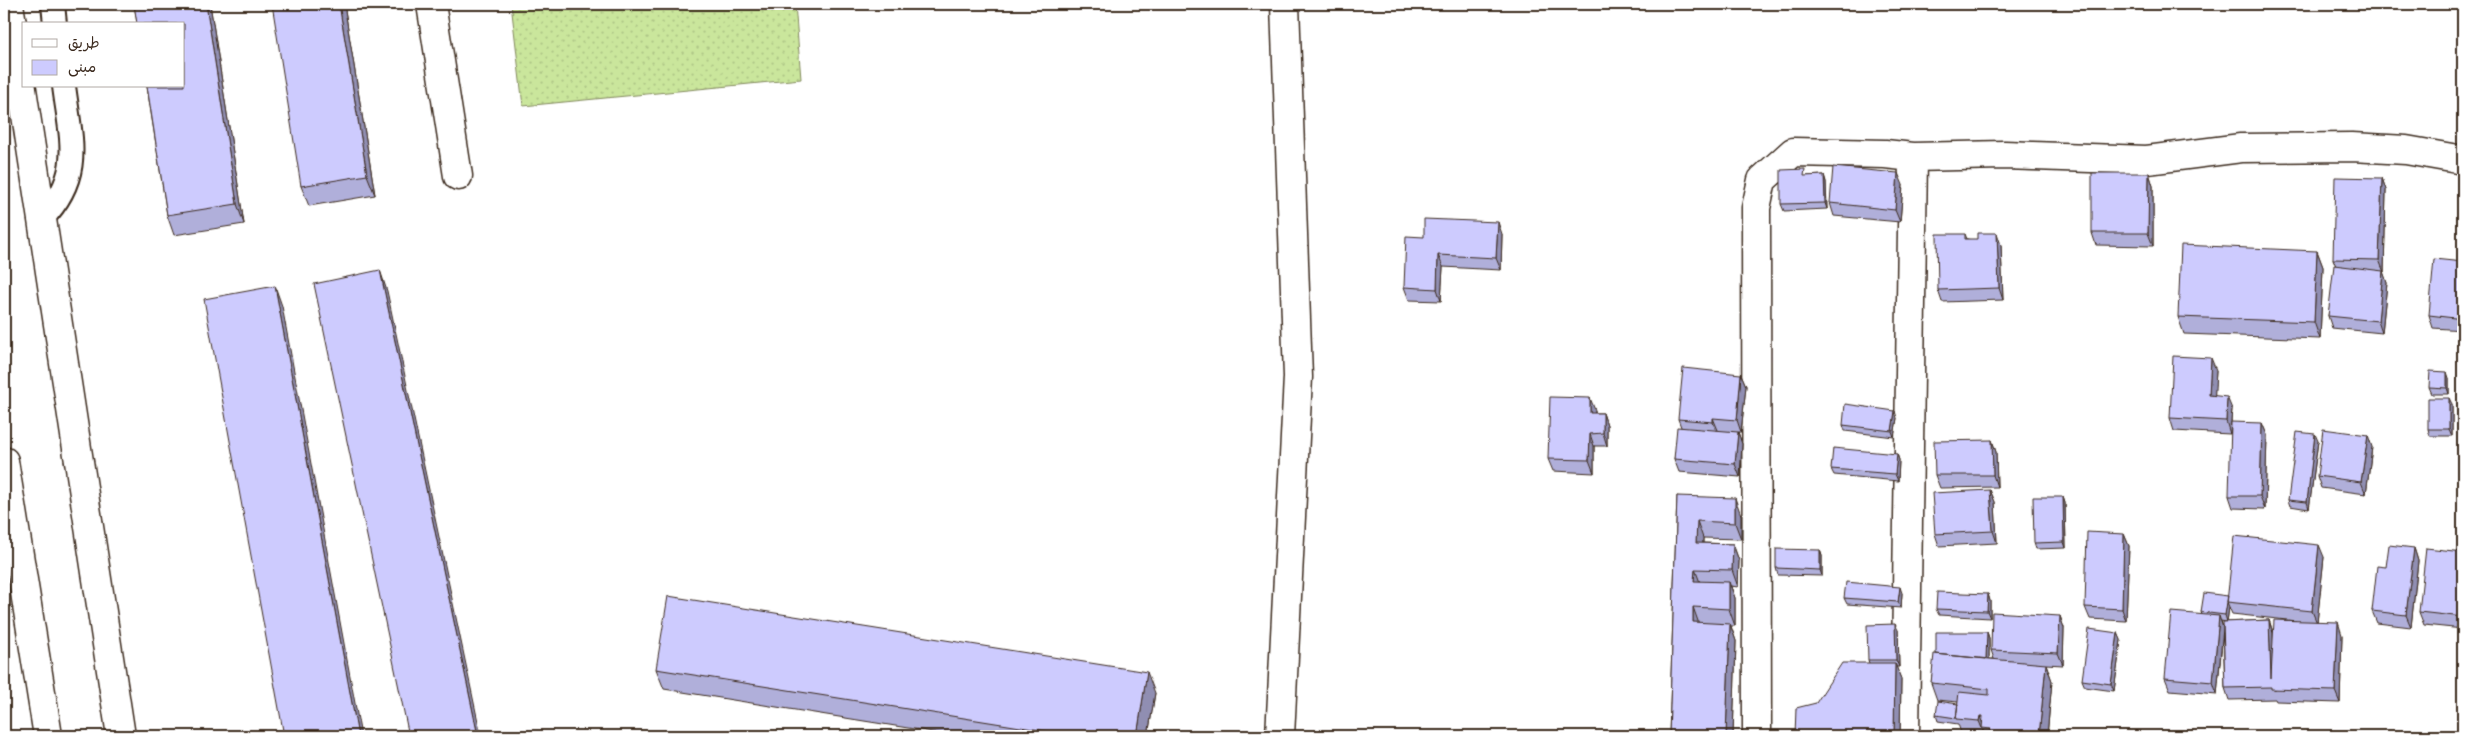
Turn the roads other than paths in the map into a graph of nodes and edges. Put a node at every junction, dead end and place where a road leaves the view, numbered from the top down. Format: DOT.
graph roads {
  1 [pos="9,4"];
  2 [pos="53,4"];
  3 [pos="431,4"];
  4 [pos="1284,4"];
  5 [pos="55,22"];
  6 [pos="64,88"];
  7 [pos="1914,158"];
  8 [pos="2463,160"];
  9 [pos="458,176"];
  10 [pos="42,219"];
  11 [pos="4,461"];
  12 [pos="48,736"];
  13 [pos="121,736"];
  14 [pos="1280,736"];
  15 [pos="1757,736"];
  16 [pos="1905,736"];
  1 -- 10 [label="street"];
  2 -- 5 [label="lane"];
  3 -- 9 [label="street"];
  4 -- 14 [label="street"];
  6 -- 10 [label="lane"];
  7 -- 8 [label="street"];
  7 -- 15 [label="street"];
  7 -- 16 [label="street"];
  10 -- 13 [label="street"];
  11 -- 12 [label="street"];
}
